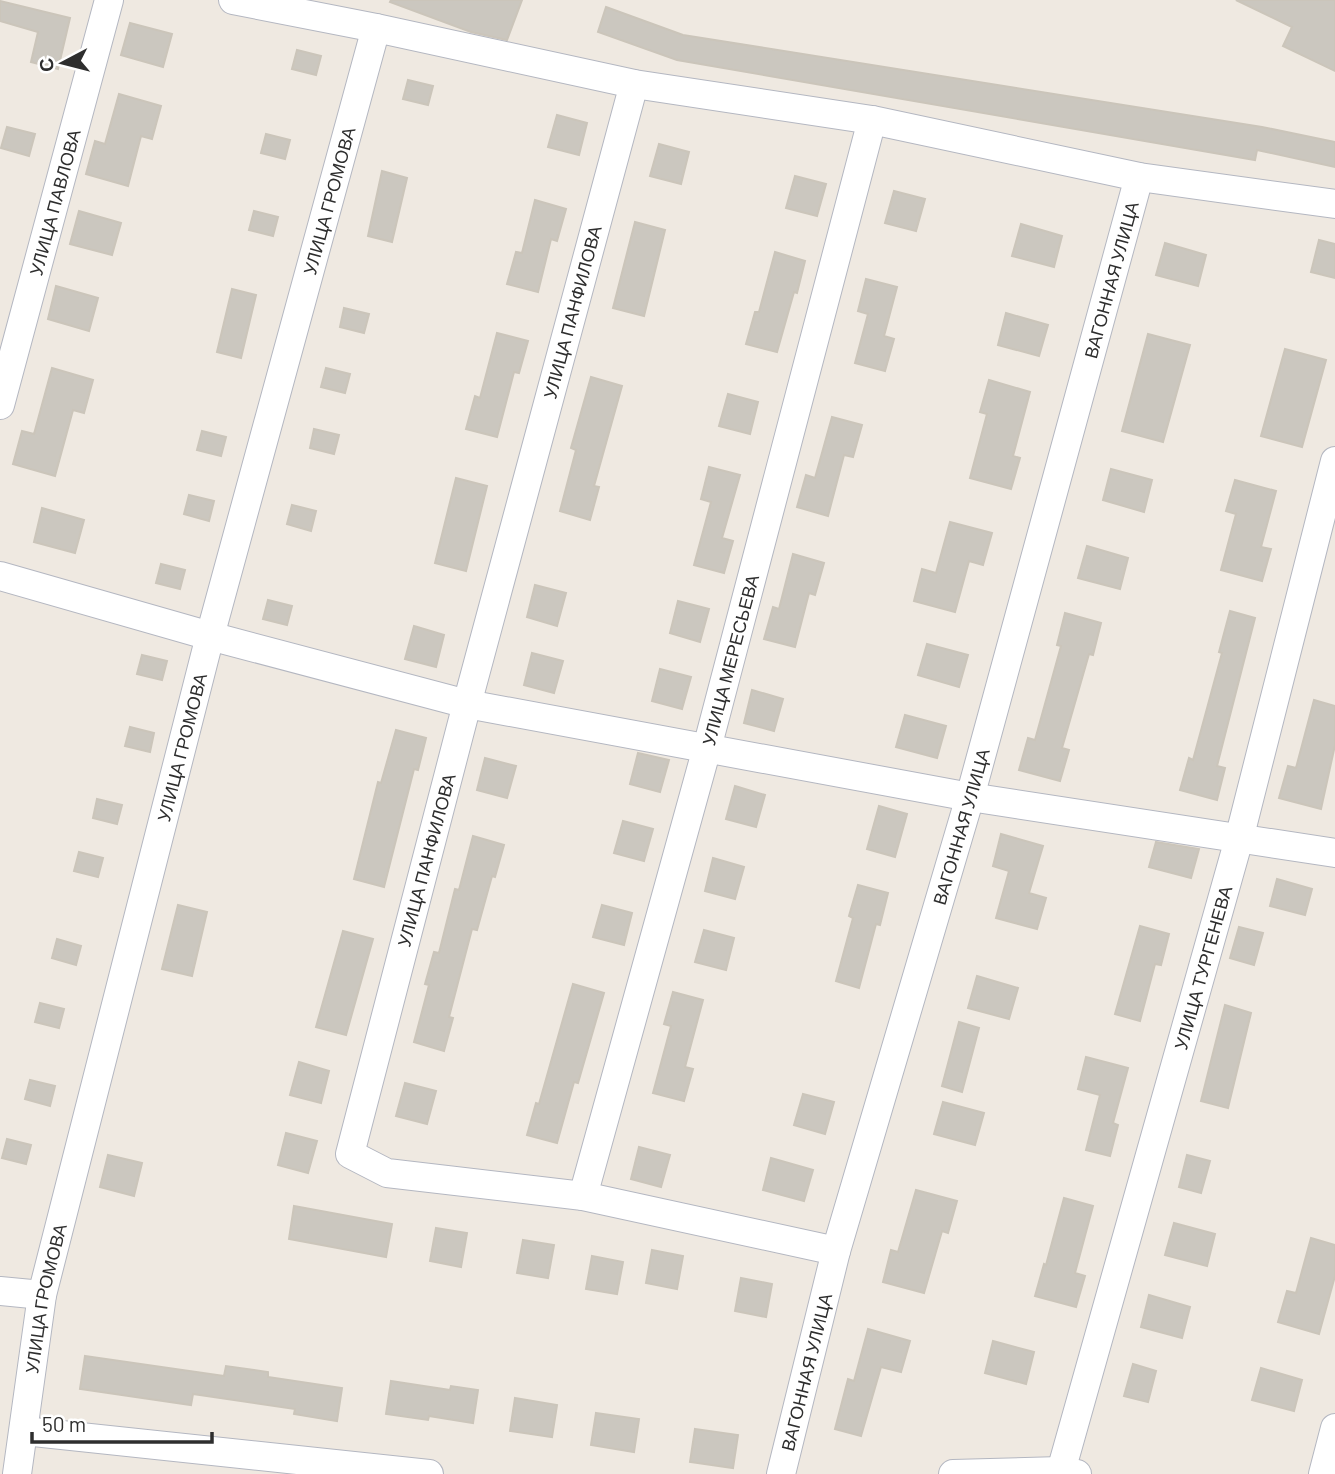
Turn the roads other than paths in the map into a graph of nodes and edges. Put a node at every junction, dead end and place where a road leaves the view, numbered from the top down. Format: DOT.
graph roads {
  1 [pos="109,0"];
  2 [pos="233,0"];
  3 [pos="376,28"];
  4 [pos="634,84"];
  5 [pos="872,120"];
  6 [pos="1139,177"];
  7 [pos="1335,204"];
  8 [pos="0,405"];
  9 [pos="1335,461"];
  10 [pos="0,576"];
  11 [pos="209,636"];
  12 [pos="467,704"];
  13 [pos="707,748"];
  14 [pos="970,797"];
  15 [pos="1239,839"];
  16 [pos="1335,853"];
  17 [pos="583,1196"];
  18 [pos="836,1251"];
  19 [pos="0,1291"];
  20 [pos="42,1295"];
  21 [pos="1335,1428"];
  22 [pos="24,1431"];
  23 [pos="1069,1473"];
  24 [pos="17,1474"];
  25 [pos="429,1474"];
  26 [pos="781,1474"];
  27 [pos="953,1474"];
  28 [pos="1323,1474"];
  1 -- 8 [label="street, УЛИЦА ПАВЛОВА"];
  2 -- 3 [label="street"];
  3 -- 4 [label="street"];
  3 -- 11 [label="street, УЛИЦА ГРОМОВА"];
  4 -- 5 [label="street"];
  4 -- 12 [label="street, УЛИЦА ПАНФИЛОВА"];
  5 -- 6 [label="street"];
  5 -- 13 [label="street, УЛИЦА МЕРЕСЬЕВА"];
  6 -- 7 [label="street"];
  6 -- 14 [label="street, ВАГОННАЯ УЛИЦА"];
  9 -- 15 [label="street, УЛИЦА ТУРГЕНЕВА"];
  10 -- 11 [label="street"];
  11 -- 12 [label="street"];
  11 -- 20 [label="street, УЛИЦА ГРОМОВА"];
  12 -- 13 [label="street"];
  12 -- 17 [label="street, УЛИЦА ПАНФИЛОВА"];
  13 -- 14 [label="street"];
  13 -- 17 [label="street, УЛИЦА МЕРЕСЬЕВА"];
  14 -- 15 [label="street"];
  14 -- 18 [label="street, ВАГОННАЯ УЛИЦА"];
  15 -- 16 [label="street"];
  15 -- 23 [label="street, УЛИЦА ТУРГЕНЕВА"];
  17 -- 18 [label="street, УЛИЦА ПАНФИЛОВА"];
  18 -- 26 [label="street, ВАГОННАЯ УЛИЦА"];
  19 -- 20 [label="street"];
  20 -- 22 [label="street, УЛИЦА ГРОМОВА"];
  21 -- 28 [label="street"];
  22 -- 24 [label="street, УЛИЦА ГРОМОВА"];
  22 -- 25 [label="street"];
  23 -- 27 [label="street"];
}
